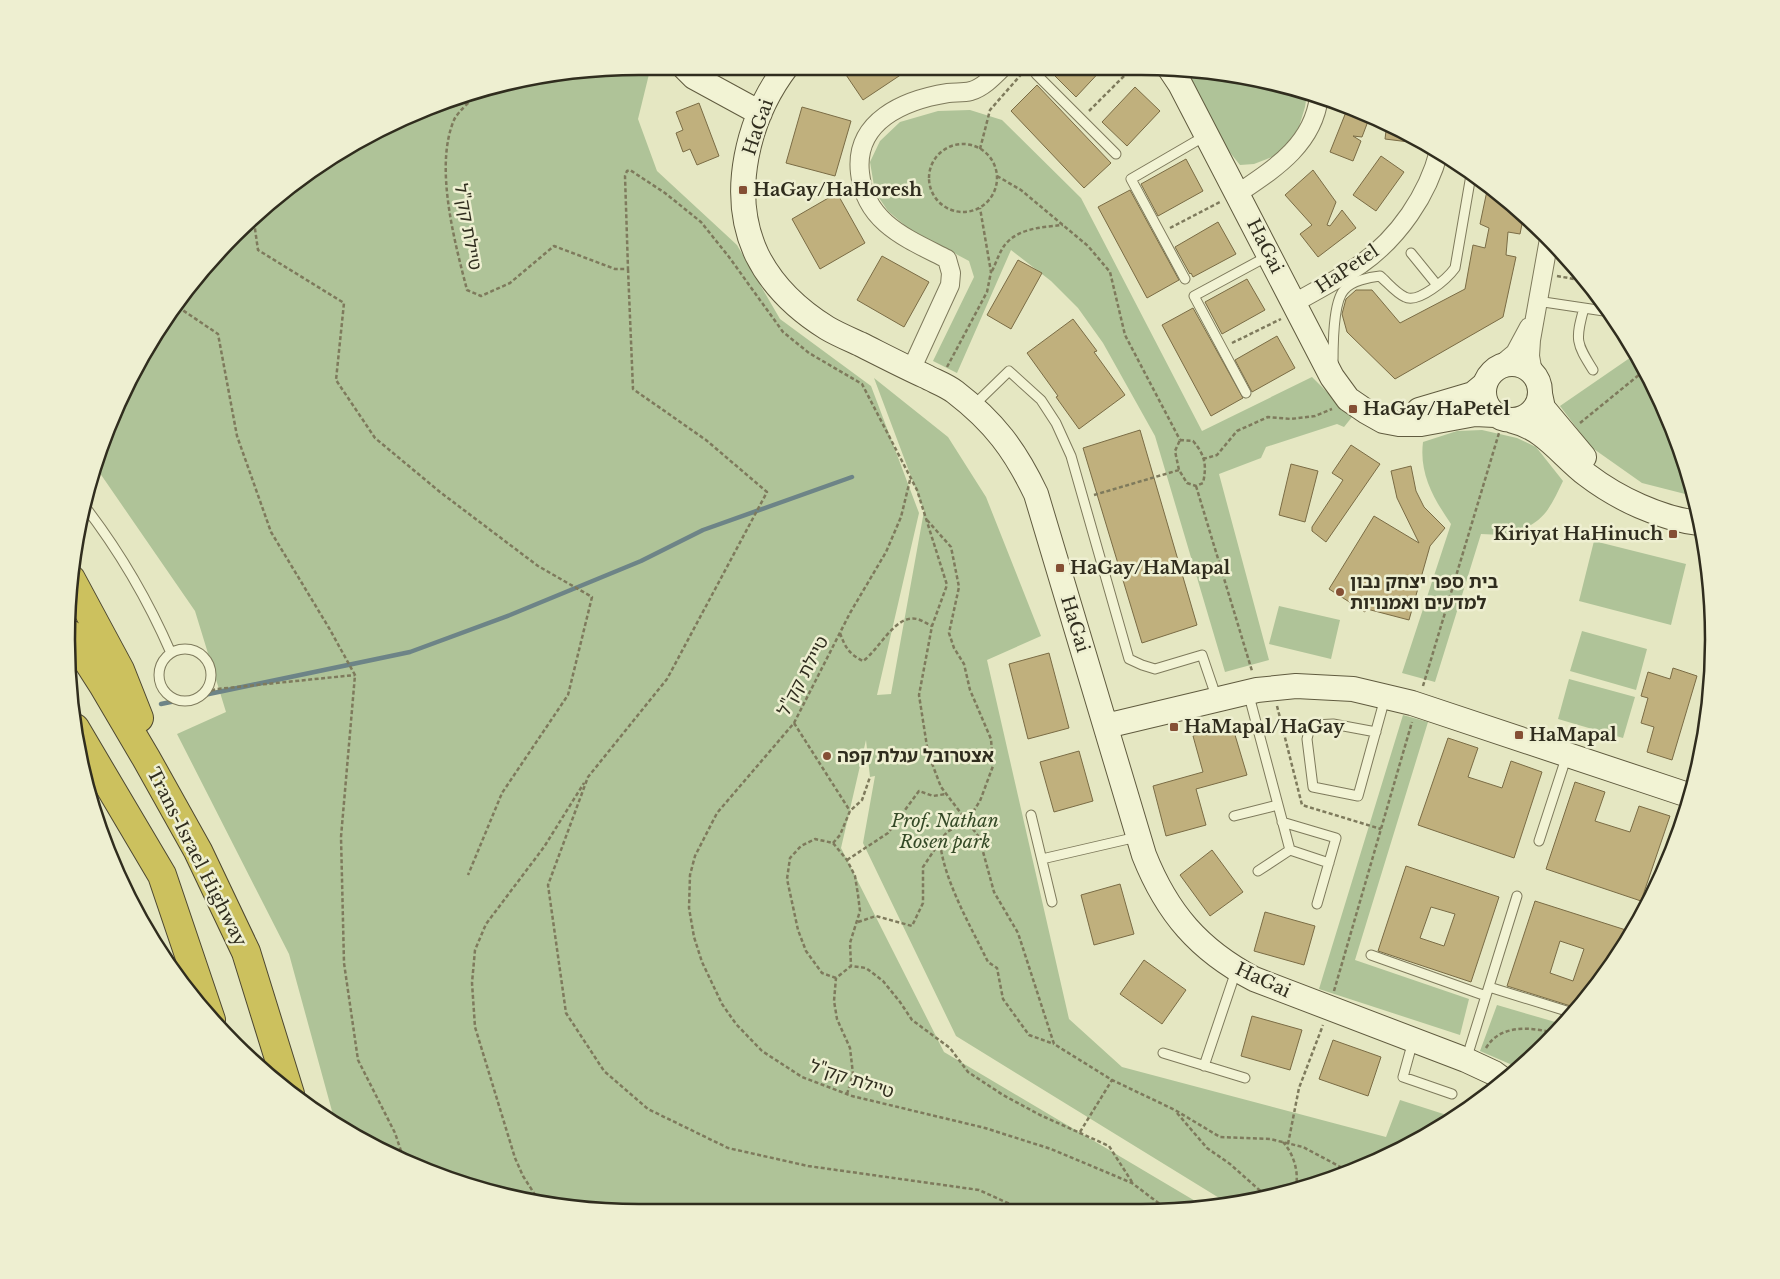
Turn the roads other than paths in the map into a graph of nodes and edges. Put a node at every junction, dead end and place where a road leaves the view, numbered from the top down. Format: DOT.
graph roads {
  1 [pos="691,75"];
  2 [pos="780,75"];
  3 [pos="996,75"];
  4 [pos="1037,75"];
  5 [pos="1175,76"];
  6 [pos="1318,104"];
  7 [pos="760,113"];
  8 [pos="1207,135"];
  9 [pos="1116,154"];
  10 [pos="1437,159"];
  11 [pos="1470,182"];
  12 [pos="1237,194"];
  13 [pos="1547,248"];
  14 [pos="1411,253"];
  15 [pos="1269,255"];
  16 [pos="1185,279"];
  17 [pos="1437,285"];
  18 [pos="1296,307"];
  19 [pos="1536,307"];
  20 [pos="1584,308"];
  21 [pos="1598,310"];
  22 [pos="911,370"];
  23 [pos="1593,370"];
  24 [pos="1491,376"];
  25 [pos="1332,377"];
  26 [pos="1537,383"];
  27 [pos="1246,393"];
  28 [pos="972,407"];
  29 [pos="1370,414"];
  30 [pos="1504,418"];
  31 [pos="1608,488"];
  32 [pos="90,513"];
  33 [pos="1692,521"];
  34 [pos="77,591"];
  35 [pos="75,641"];
  36 [pos="171,653"];
  37 [pos="1253,691"];
  38 [pos="1386,696"];
  39 [pos="1217,699"];
  40 [pos="1106,726"];
  41 [pos="1376,732"];
  42 [pos="85,745"];
  43 [pos="1567,755"];
  44 [pos="1684,794"];
  45 [pos="1278,805"];
  46 [pos="174,808"];
  47 [pos="1032,815"];
  48 [pos="1234,816"];
  49 [pos="1282,822"];
  50 [pos="1139,837"];
  51 [pos="1539,840"];
  52 [pos="1290,850"];
  53 [pos="1042,859"];
  54 [pos="1329,863"];
  55 [pos="1258,871"];
  56 [pos="1517,896"];
  57 [pos="1052,902"];
  58 [pos="1318,904"];
  59 [pos="1371,955"];
  60 [pos="1237,970"];
  61 [pos="1487,991"];
  62 [pos="203,997"];
  63 [pos="1566,1011"];
  64 [pos="1414,1040"];
  65 [pos="1163,1053"];
  66 [pos="1471,1062"];
  67 [pos="1204,1066"];
  68 [pos="1497,1077"];
  69 [pos="285,1078"];
  70 [pos="1245,1078"];
  71 [pos="1452,1094"];
  1 -- 7 [label="street"];
  2 -- 7 [label="street, HaGai"];
  3 -- 22 [label="street"];
  4 -- 9 [label="lane"];
  5 -- 8 [label="street, HaGai"];
  6 -- 12 [label="street"];
  7 -- 22 [label="street, HaGai"];
  8 -- 12 [label="street, HaGai"];
  8 -- 16 [label="lane"];
  10 -- 18 [label="street, HaPetel"];
  11 -- 17 [label="lane"];
  12 -- 15 [label="street, HaGai"];
  13 -- 19 [label="street"];
  14 -- 17 [label="lane"];
  15 -- 18 [label="street, HaGai"];
  15 -- 27 [label="lane"];
  17 -- 25 [label="lane"];
  18 -- 25 [label="street, HaGai"];
  19 -- 20 [label="lane"];
  19 -- 24 [label="street"];
  19 -- 26 [label="street"];
  20 -- 21 [label="lane"];
  20 -- 23 [label="lane"];
  22 -- 28 [label="street, HaGai"];
  24 -- 26 [label="street"];
  24 -- 29 [label="street"];
  24 -- 30 [label="street"];
  25 -- 29 [label="street, HaGai"];
  26 -- 30 [label="street"];
  26 -- 31 [label="street, HaGai"];
  28 -- 39 [label="lane"];
  28 -- 40 [label="street, HaGai"];
  29 -- 30 [label="street, HaGai"];
  30 -- 31 [label="street, HaGai"];
  31 -- 33 [label="street, HaGai"];
  32 -- 36 [label="lane"];
  34 -- 46 [label="highway"];
  35 -- 46 [label="highway, Trans-Israel Highway"];
  36 -- 36 [label="lane"];
  37 -- 38 [label="street"];
  37 -- 39 [label="street"];
  37 -- 45 [label="lane"];
  38 -- 41 [label="lane"];
  38 -- 43 [label="street"];
  39 -- 40 [label="street"];
  40 -- 50 [label="street, HaGai"];
  41 -- 41 [label="lane"];
  42 -- 62 [label="highway"];
  43 -- 44 [label="street"];
  43 -- 51 [label="lane"];
  45 -- 48 [label="lane"];
  45 -- 49 [label="lane"];
  46 -- 69 [label="highway, Trans-Israel Highway"];
  47 -- 53 [label="lane"];
  49 -- 52 [label="lane"];
  49 -- 54 [label="lane"];
  50 -- 53 [label="lane"];
  50 -- 60 [label="street, HaGai"];
  52 -- 54 [label="lane"];
  52 -- 55 [label="lane"];
  53 -- 57 [label="lane"];
  54 -- 58 [label="lane"];
  56 -- 61 [label="lane"];
  59 -- 61 [label="lane"];
  60 -- 64 [label="street, HaGai"];
  60 -- 67 [label="lane"];
  61 -- 63 [label="lane"];
  61 -- 66 [label="lane"];
  64 -- 66 [label="street, HaGai"];
  64 -- 71 [label="lane"];
  65 -- 67 [label="lane"];
  66 -- 68 [label="street, HaGai"];
  67 -- 70 [label="lane"];
}
